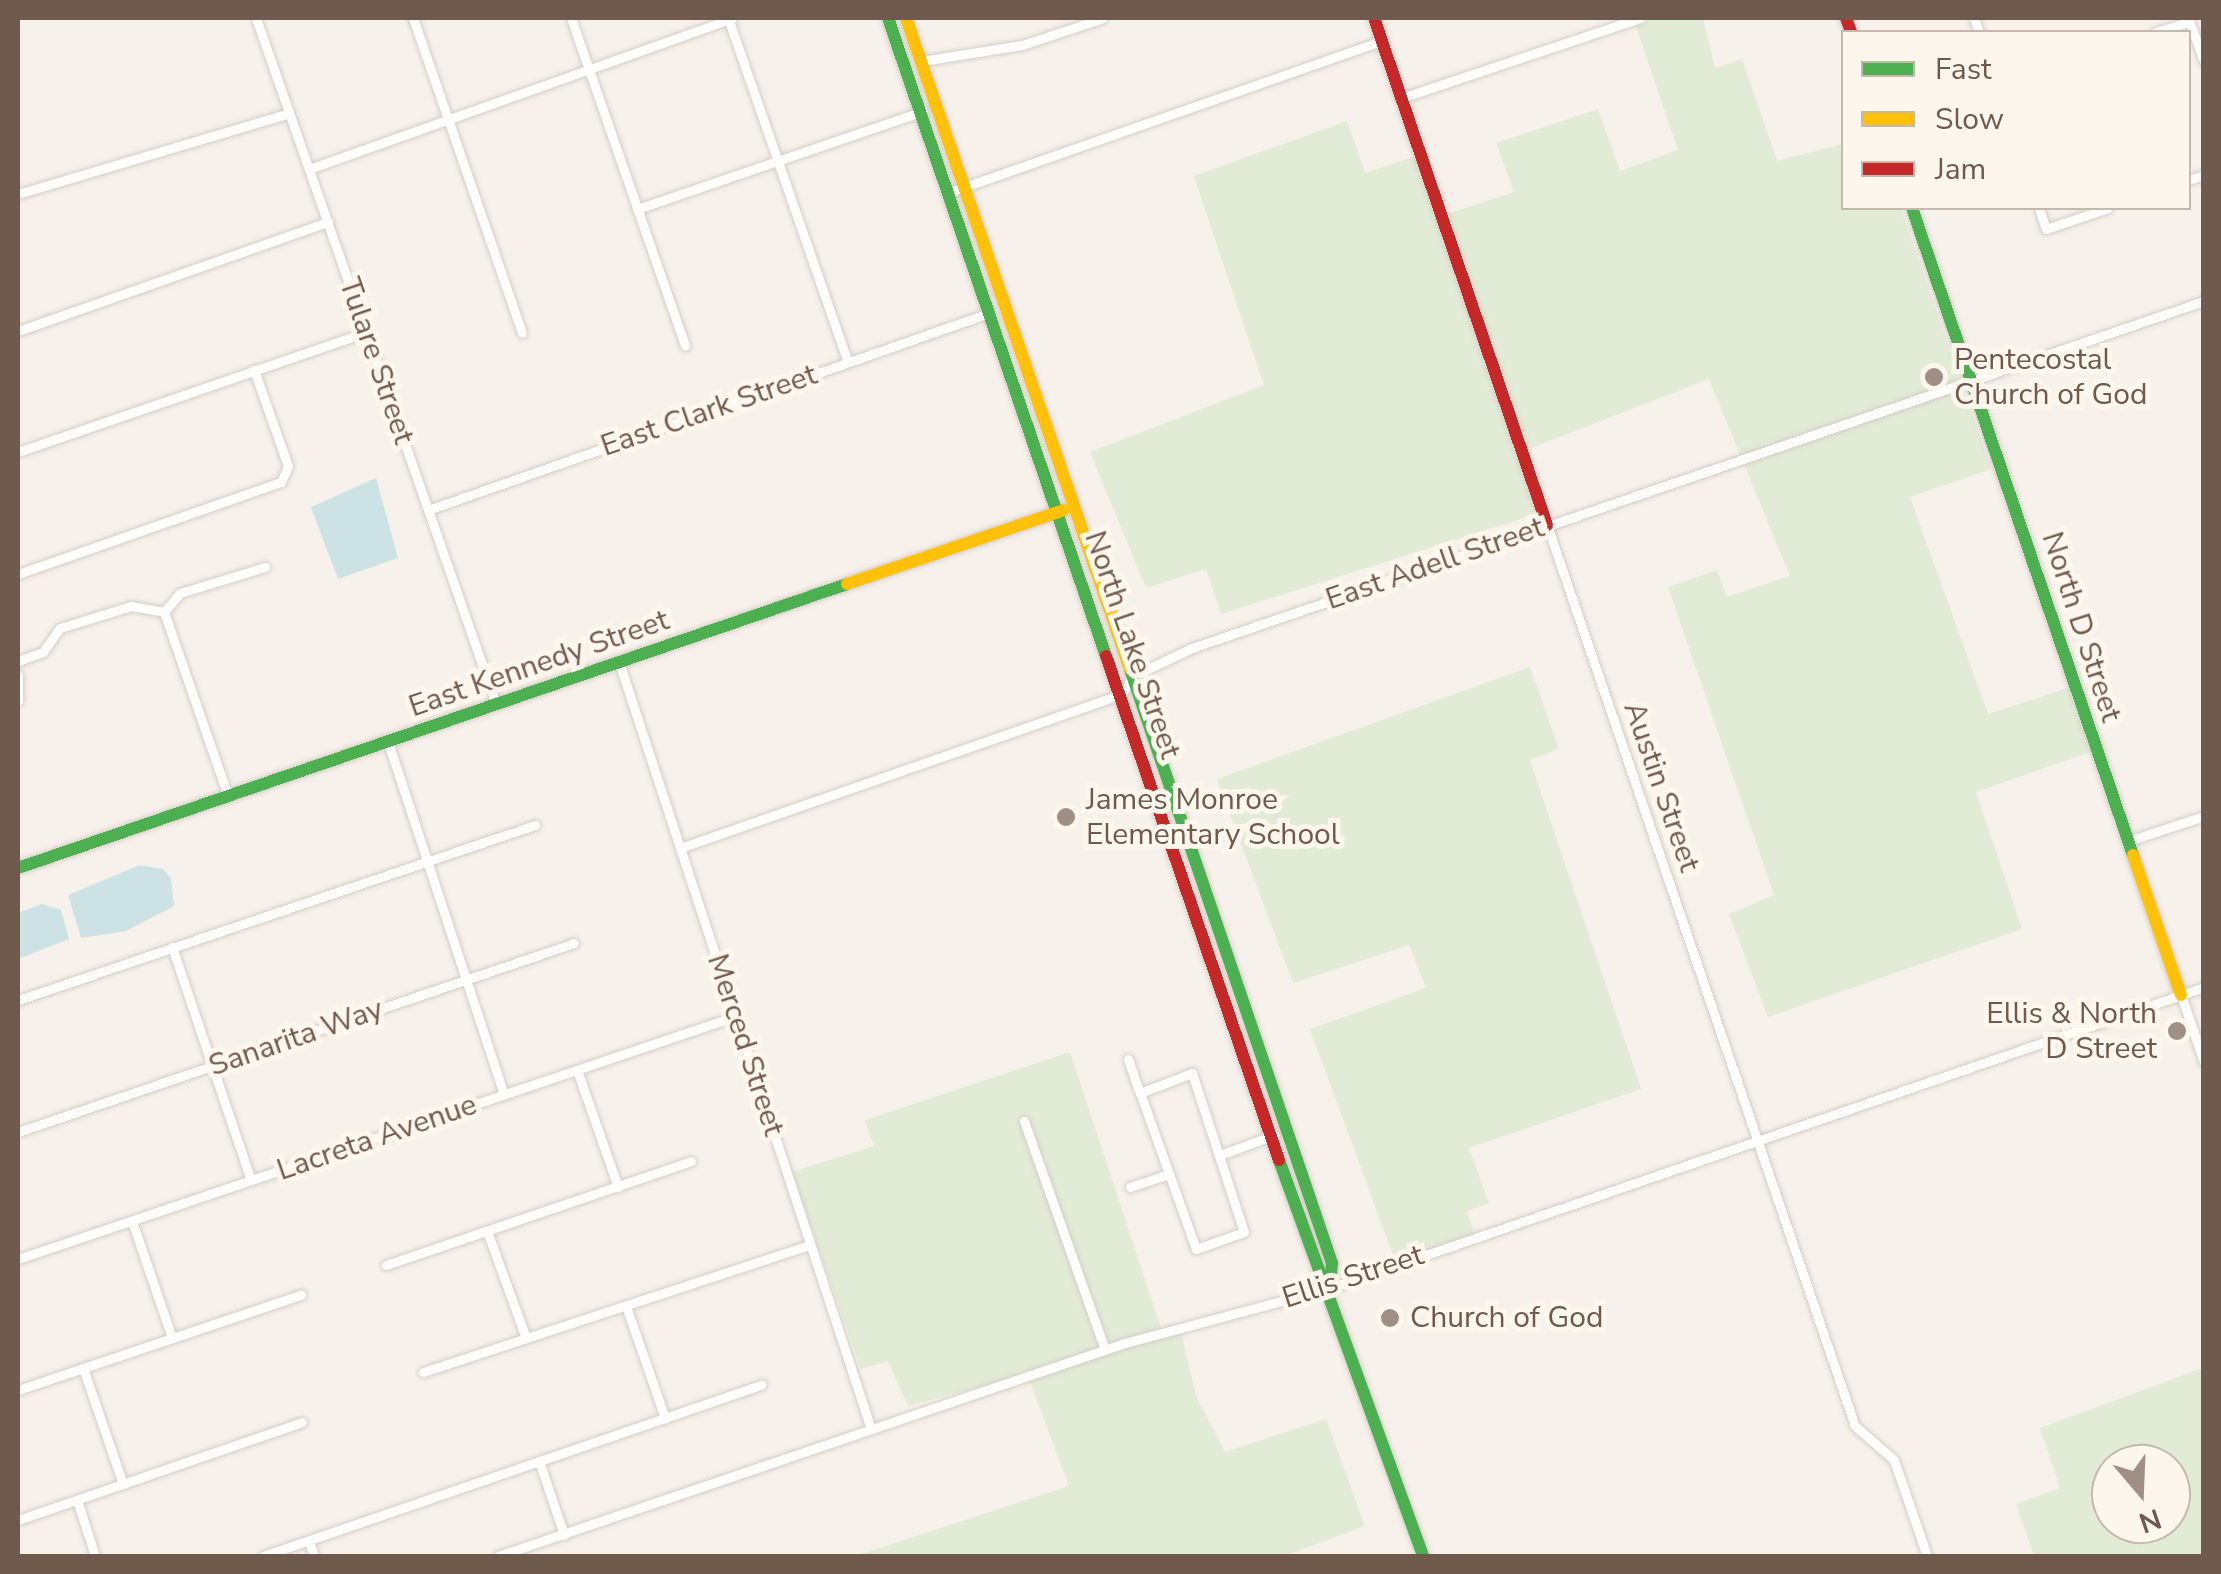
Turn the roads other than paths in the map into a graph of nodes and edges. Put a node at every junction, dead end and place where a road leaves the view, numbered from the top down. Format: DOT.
graph roads {
  1 [pos="256,18"];
  2 [pos="413,18"];
  3 [pos="570,18"];
  4 [pos="730,18"];
  5 [pos="888,18"];
  6 [pos="906,18"];
  7 [pos="1103,18"];
  8 [pos="1374,18"];
  9 [pos="1640,18"];
  10 [pos="2188,20"];
  11 [pos="2161,30"];
  12 [pos="1382,41"];
  13 [pos="922,61"];
  14 [pos="2204,61"];
  15 [pos="588,69"];
  16 [pos="1401,98"];
  17 [pos="936,106"];
  18 [pos="921,112"];
  19 [pos="289,113"];
  20 [pos="447,119"];
  21 [pos="778,161"];
  22 [pos="309,168"];
  23 [pos="966,186"];
  24 [pos="950,192"];
  25 [pos="18,194"];
  26 [pos="638,210"];
  27 [pos="1913,210"];
  28 [pos="2040,210"];
  29 [pos="2102,210"];
  30 [pos="328,222"];
  31 [pos="2204,300"];
  32 [pos="989,313"];
  33 [pos="18,331"];
  34 [pos="366,332"];
  35 [pos="522,332"];
  36 [pos="685,346"];
  37 [pos="848,362"];
  38 [pos="254,370"];
  39 [pos="1973,378"];
  40 [pos="18,452"];
  41 [pos="1076,506"];
  42 [pos="428,510"];
  43 [pos="1060,512"];
  44 [pos="1547,525"];
  45 [pos="265,567"];
  46 [pos="18,574"];
  47 [pos="164,612"];
  48 [pos="18,661"];
  49 [pos="620,662"];
  50 [pos="18,675"];
  51 [pos="1133,676"];
  52 [pos="1122,694"];
  53 [pos="18,702"];
  54 [pos="496,704"];
  55 [pos="388,742"];
  56 [pos="228,796"];
  57 [pos="2204,816"];
  58 [pos="535,824"];
  59 [pos="1184,824"];
  60 [pos="2128,841"];
  61 [pos="1174,846"];
  62 [pos="680,848"];
  63 [pos="427,861"];
  64 [pos="18,868"];
  65 [pos="574,943"];
  66 [pos="172,948"];
  67 [pos="466,980"];
  68 [pos="2204,987"];
  69 [pos="2180,995"];
  70 [pos="18,1000"];
  71 [pos="736,1016"];
  72 [pos="1128,1059"];
  73 [pos="2204,1062"];
  74 [pos="212,1066"];
  75 [pos="577,1070"];
  76 [pos="1140,1093"];
  77 [pos="504,1094"];
  78 [pos="1024,1121"];
  79 [pos="1289,1130"];
  80 [pos="18,1132"];
  81 [pos="1274,1135"];
  82 [pos="1754,1141"];
  83 [pos="1220,1155"];
  84 [pos="691,1161"];
  85 [pos="1169,1174"];
  86 [pos="251,1180"];
  87 [pos="618,1187"];
  88 [pos="1130,1187"];
  89 [pos="132,1220"];
  90 [pos="487,1231"];
  91 [pos="810,1245"];
  92 [pos="18,1259"];
  93 [pos="386,1265"];
  94 [pos="1330,1288"];
  95 [pos="300,1295"];
  96 [pos="626,1306"];
  97 [pos="172,1338"];
  98 [pos="526,1338"];
  99 [pos="1105,1350"];
  100 [pos="83,1368"];
  101 [pos="423,1372"];
  102 [pos="762,1385"];
  103 [pos="18,1390"];
  104 [pos="665,1418"];
  105 [pos="302,1422"];
  106 [pos="871,1429"];
  107 [pos="539,1461"];
  108 [pos="123,1484"];
  109 [pos="77,1500"];
  110 [pos="18,1520"];
  111 [pos="564,1534"];
  112 [pos="308,1541"];
  113 [pos="95,1556"];
  114 [pos="262,1556"];
  115 [pos="314,1556"];
  116 [pos="498,1556"];
  117 [pos="1422,1556"];
  118 [pos="1927,1556"];
  1 -- 19 [label="street, Tulare Street"];
  2 -- 20 [label="street"];
  3 -- 15 [label="street"];
  4 -- 15 [label="street"];
  4 -- 21 [label="street"];
  5 -- 18 [label="street, North Lake Street"];
  6 -- 13 [label="street, North Lake Street"];
  7 -- 13 [label="street"];
  8 -- 12 [label="street, Austin Street"];
  9 -- 16 [label="street"];
  10 -- 11 [label="street"];
  10 -- 14 [label="street"];
  12 -- 16 [label="street, Austin Street"];
  12 -- 23 [label="street"];
  13 -- 17 [label="street, North Lake Street"];
  15 -- 20 [label="street"];
  15 -- 26 [label="street"];
  16 -- 44 [label="street, Austin Street"];
  17 -- 18 [label="street"];
  17 -- 23 [label="street, North Lake Street"];
  18 -- 21 [label="street"];
  18 -- 24 [label="street, North Lake Street"];
  19 -- 22 [label="street, Tulare Street"];
  19 -- 25 [label="street"];
  20 -- 22 [label="street"];
  20 -- 35 [label="street"];
  21 -- 26 [label="street"];
  21 -- 37 [label="street"];
  22 -- 30 [label="street, Tulare Street"];
  23 -- 24 [label="street"];
  23 -- 41 [label="street, North Lake Street"];
  24 -- 32 [label="street, North Lake Street"];
  26 -- 36 [label="street"];
  27 -- 39 [label="street, North D Street"];
  28 -- 29 [label="street"];
  30 -- 33 [label="street"];
  30 -- 34 [label="street, Tulare Street"];
  31 -- 39 [label="street, East Adell Street"];
  32 -- 37 [label="street, East Clark Street"];
  32 -- 43 [label="street, North Lake Street"];
  34 -- 38 [label="street"];
  34 -- 42 [label="street, Tulare Street"];
  37 -- 42 [label="street, East Clark Street"];
  38 -- 40 [label="street"];
  38 -- 46 [label="street"];
  39 -- 44 [label="street, East Adell Street"];
  39 -- 60 [label="street, North D Street"];
  41 -- 43 [label="street, East Kennedy Street"];
  41 -- 51 [label="street, North Lake Street"];
  42 -- 54 [label="street, Tulare Street"];
  43 -- 49 [label="street, East Kennedy Street"];
  43 -- 52 [label="street, North Lake Street"];
  44 -- 51 [label="street, East Adell Street"];
  44 -- 82 [label="street, Austin Street"];
  45 -- 47 [label="street"];
  47 -- 48 [label="street"];
  47 -- 56 [label="street"];
  49 -- 54 [label="street, East Kennedy Street"];
  49 -- 62 [label="street, Merced Street"];
  50 -- 53 [label="street"];
  51 -- 52 [label="street"];
  51 -- 59 [label="street, North Lake Street"];
  52 -- 61 [label="street, North Lake Street"];
  52 -- 62 [label="street"];
  54 -- 55 [label="street, East Kennedy Street"];
  55 -- 56 [label="street, East Kennedy Street"];
  55 -- 63 [label="street"];
  56 -- 64 [label="street, East Kennedy Street"];
  57 -- 60 [label="street"];
  58 -- 63 [label="street"];
  59 -- 61 [label="street"];
  59 -- 79 [label="street, North Lake Street"];
  60 -- 69 [label="street, North D Street"];
  61 -- 81 [label="street, North Lake Street"];
  62 -- 71 [label="street, Merced Street"];
  63 -- 66 [label="street"];
  63 -- 67 [label="street"];
  65 -- 67 [label="street, Sanarita Way"];
  66 -- 70 [label="street"];
  66 -- 74 [label="street"];
  67 -- 74 [label="street, Sanarita Way"];
  67 -- 77 [label="street"];
  68 -- 69 [label="street, Ellis Street"];
  69 -- 73 [label="street, North D Street"];
  69 -- 82 [label="street, Ellis Street"];
  71 -- 75 [label="street, Lacreta Avenue"];
  71 -- 91 [label="street, Merced Street"];
  72 -- 76 [label="street"];
  74 -- 80 [label="street, Sanarita Way"];
  74 -- 86 [label="street"];
  75 -- 77 [label="street, Lacreta Avenue"];
  75 -- 87 [label="street"];
  76 -- 83 [label="street"];
  76 -- 85 [label="street"];
  77 -- 86 [label="street, Lacreta Avenue"];
  78 -- 99 [label="street"];
  79 -- 81 [label="street"];
  79 -- 94 [label="street, North Lake Street"];
  81 -- 83 [label="street"];
  81 -- 94 [label="street, North Lake Street"];
  82 -- 94 [label="street, Ellis Street"];
  82 -- 118 [label="street, Austin Street"];
  83 -- 85 [label="street"];
  84 -- 87 [label="street"];
  85 -- 88 [label="street"];
  86 -- 89 [label="street, Lacreta Avenue"];
  87 -- 90 [label="street"];
  89 -- 92 [label="street, Lacreta Avenue"];
  89 -- 97 [label="street"];
  90 -- 93 [label="street"];
  90 -- 98 [label="street"];
  91 -- 96 [label="street"];
  91 -- 106 [label="street, Merced Street"];
  94 -- 99 [label="street, Ellis Street"];
  94 -- 117 [label="street, North Lake Street"];
  95 -- 97 [label="street"];
  96 -- 98 [label="street"];
  96 -- 104 [label="street"];
  97 -- 100 [label="street"];
  98 -- 101 [label="street"];
  99 -- 106 [label="street, Ellis Street"];
  100 -- 103 [label="street"];
  100 -- 108 [label="street"];
  102 -- 104 [label="street"];
  104 -- 107 [label="street"];
  105 -- 108 [label="street"];
  106 -- 111 [label="street, Ellis Street"];
  107 -- 111 [label="street"];
  107 -- 112 [label="street"];
  108 -- 109 [label="street"];
  109 -- 110 [label="street"];
  109 -- 113 [label="street"];
  111 -- 116 [label="street, Ellis Street"];
  112 -- 114 [label="street"];
  112 -- 115 [label="street"];
}
